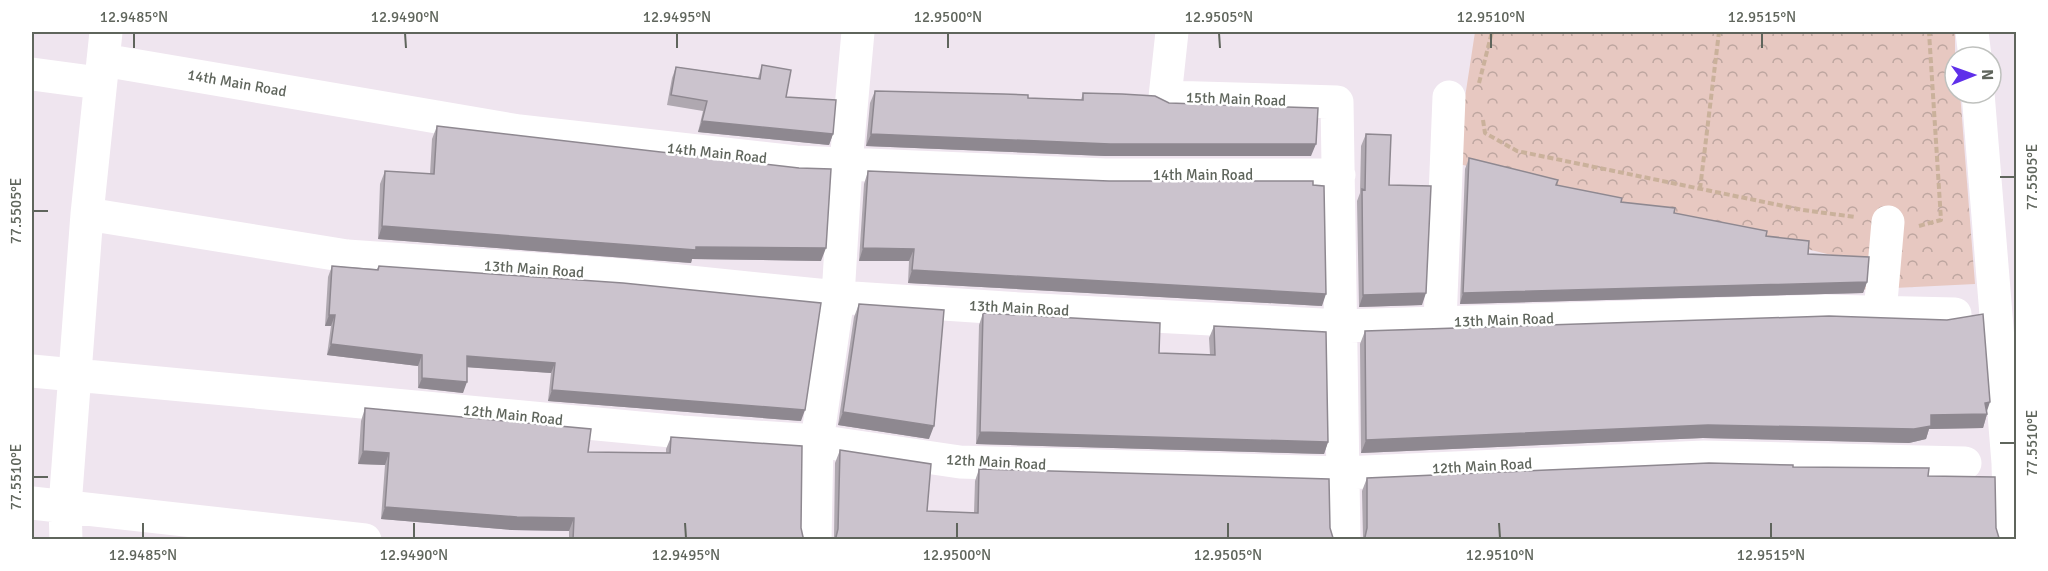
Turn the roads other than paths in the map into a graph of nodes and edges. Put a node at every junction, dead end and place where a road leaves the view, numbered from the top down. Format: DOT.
graph roads {
  1 [pos="858,32"];
  2 [pos="1172,32"];
  3 [pos="103,58"];
  4 [pos="32,74"];
  5 [pos="1465,93"];
  6 [pos="1979,105"];
  7 [pos="846,164"];
  8 [pos="1338,175"];
  9 [pos="87,214"];
  10 [pos="1888,222"];
  11 [pos="838,297"];
  12 [pos="1880,313"];
  13 [pos="1955,314"];
  14 [pos="1440,322"];
  15 [pos="1341,326"];
  16 [pos="32,371"];
  17 [pos="76,377"];
  18 [pos="817,441"];
  19 [pos="1965,463"];
  20 [pos="1343,472"];
  21 [pos="32,503"];
  22 [pos="65,506"];
  23 [pos="66,540"];
  24 [pos="365,540"];
  25 [pos="815,540"];
  26 [pos="1344,540"];
  27 [pos="2010,540"];
  1 -- 7 [label="street"];
  2 -- 8 [label="street, 15th Main Road"];
  3 -- 4 [label="street, 14th Main Road"];
  3 -- 7 [label="street, 14th Main Road"];
  3 -- 9 [label="street"];
  5 -- 14 [label="street"];
  6 -- 27 [label="street"];
  7 -- 8 [label="street, 14th Main Road"];
  7 -- 11 [label="street"];
  8 -- 15 [label="street"];
  9 -- 11 [label="street, 13th Main Road"];
  9 -- 17 [label="street"];
  10 -- 12 [label="street"];
  11 -- 15 [label="street, 13th Main Road"];
  11 -- 18 [label="street"];
  12 -- 13 [label="street, 13th Main Road"];
  12 -- 14 [label="street, 13th Main Road"];
  14 -- 15 [label="street, 13th Main Road"];
  15 -- 20 [label="street"];
  16 -- 17 [label="street, 12th Main Road"];
  17 -- 18 [label="street, 12th Main Road"];
  17 -- 22 [label="street"];
  18 -- 20 [label="street, 12th Main Road"];
  18 -- 25 [label="street"];
  19 -- 20 [label="street, 12th Main Road"];
  20 -- 26 [label="street"];
  21 -- 22 [label="street"];
  22 -- 23 [label="street"];
  22 -- 24 [label="street"];
}
